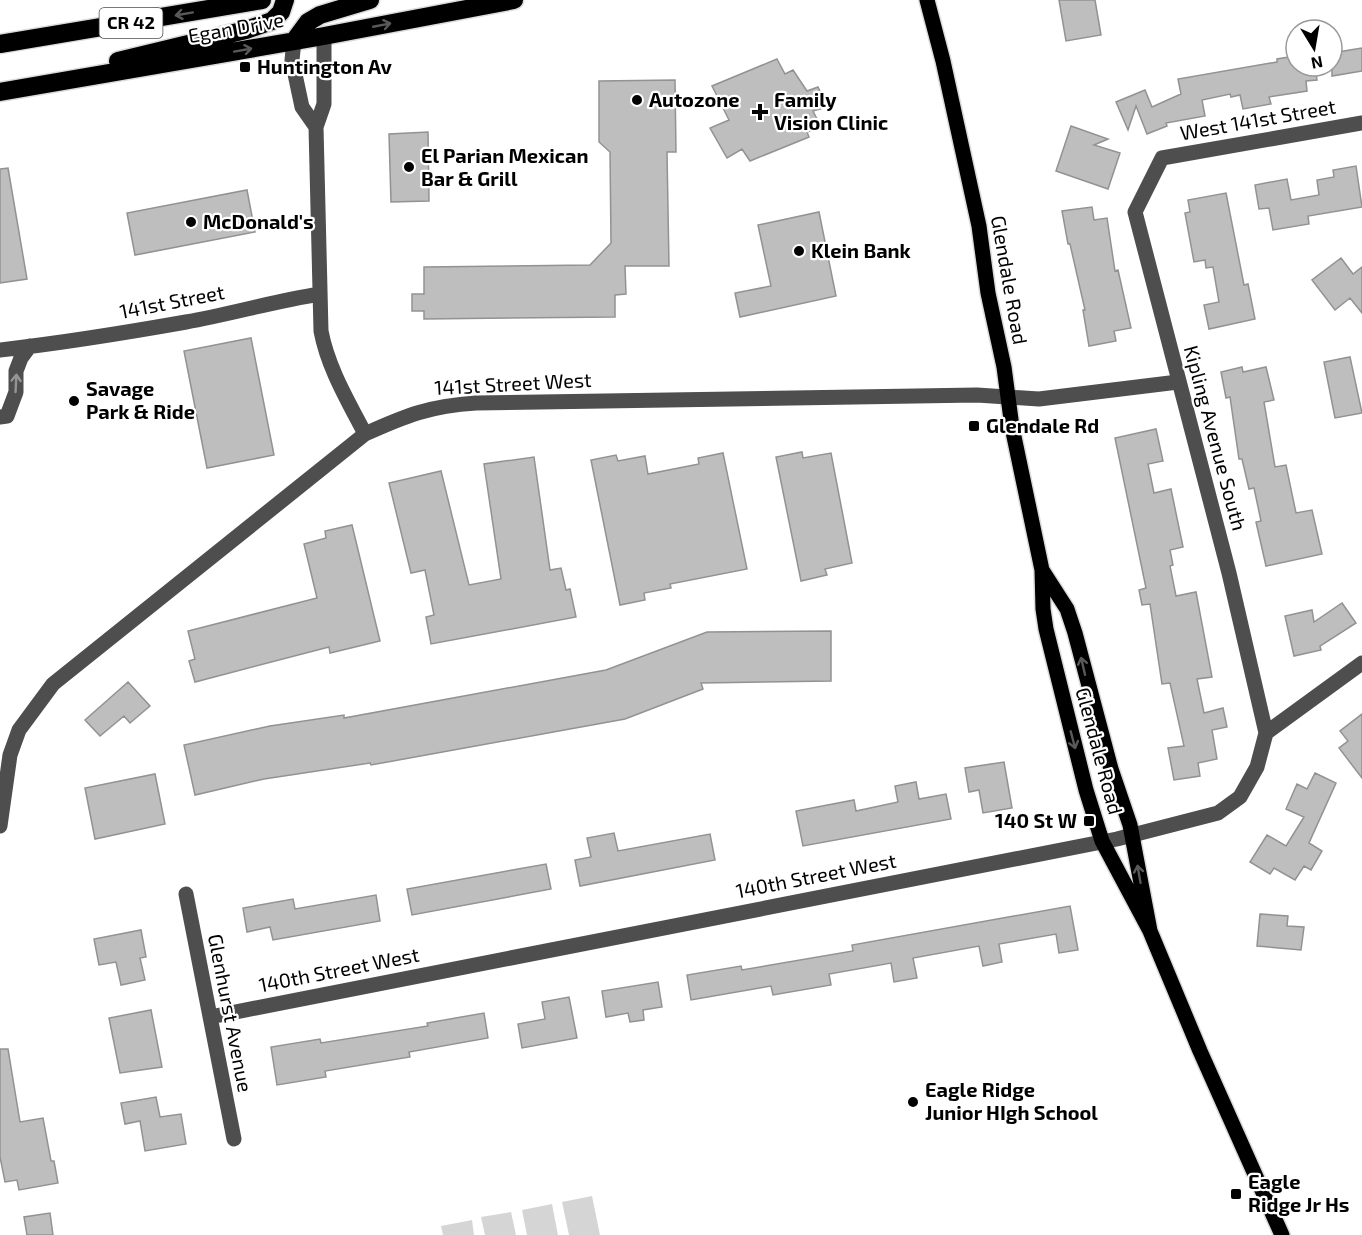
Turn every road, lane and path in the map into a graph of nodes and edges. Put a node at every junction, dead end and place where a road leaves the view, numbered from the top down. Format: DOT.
graph roads {
  1 [pos="262,0"];
  2 [pos="285,0"];
  3 [pos="370,0"];
  4 [pos="514,0"];
  5 [pos="927,0"];
  6 [pos="324,36"];
  7 [pos="294,41"];
  8 [pos="0,44"];
  9 [pos="0,91"];
  10 [pos="1362,123"];
  11 [pos="316,127"];
  12 [pos="1162,158"];
  13 [pos="321,294"];
  14 [pos="30,346"];
  15 [pos="0,350"];
  16 [pos="1178,382"];
  17 [pos="1007,398"];
  18 [pos="0,417"];
  19 [pos="365,434"];
  20 [pos="1042,570"];
  21 [pos="1362,663"];
  22 [pos="1266,733"];
  23 [pos="0,826"];
  24 [pos="1132,835"];
  25 [pos="1102,842"];
  26 [pos="186,894"];
  27 [pos="1150,931"];
  28 [pos="210,1017"];
  29 [pos="234,1139"];
  30 [pos="1282,1235"];
  1 -- 8 [label="highway, Egan Drive / CR 42, one-way"];
  2 -- 9 [label="highway"];
  3 -- 7 [label="highway"];
  6 -- 4 [label="highway, Egan Drive / CR 42, one-way"];
  5 -- 17 [label="main road, Glendale Road"];
  6 -- 7 [label="highway, Egan Drive / CR 42"];
  6 -- 11 [label="street"];
  9 -- 7 [label="highway, Egan Drive / CR 42, one-way"];
  7 -- 11 [label="street"];
  10 -- 12 [label="street, West 141st Street"];
  11 -- 13 [label="street"];
  12 -- 16 [label="street, Kipling Avenue South"];
  13 -- 14 [label="street, 141st Street"];
  13 -- 19 [label="street"];
  14 -- 15 [label="street, 141st Street"];
  18 -- 14 [label="street, one-way"];
  16 -- 17 [label="street"];
  16 -- 22 [label="street, Kipling Avenue South"];
  17 -- 19 [label="street, 141st Street West"];
  17 -- 20 [label="main road, Glendale Road"];
  19 -- 23 [label="street, 141st Street West"];
  24 -- 20 [label="main road, Glendale Road, one-way"];
  20 -- 25 [label="main road, Glendale Road, one-way"];
  21 -- 22 [label="street"];
  22 -- 24 [label="street, 140th Street West"];
  24 -- 25 [label="street, 140th Street West"];
  27 -- 24 [label="main road, Glendale Road, one-way"];
  25 -- 27 [label="main road, Glendale Road"];
  25 -- 28 [label="street, 140th Street West"];
  26 -- 28 [label="street, Glenhurst Avenue"];
  27 -- 30 [label="main road, Glendale Road"];
  28 -- 29 [label="street, Glenhurst Avenue"];
}
